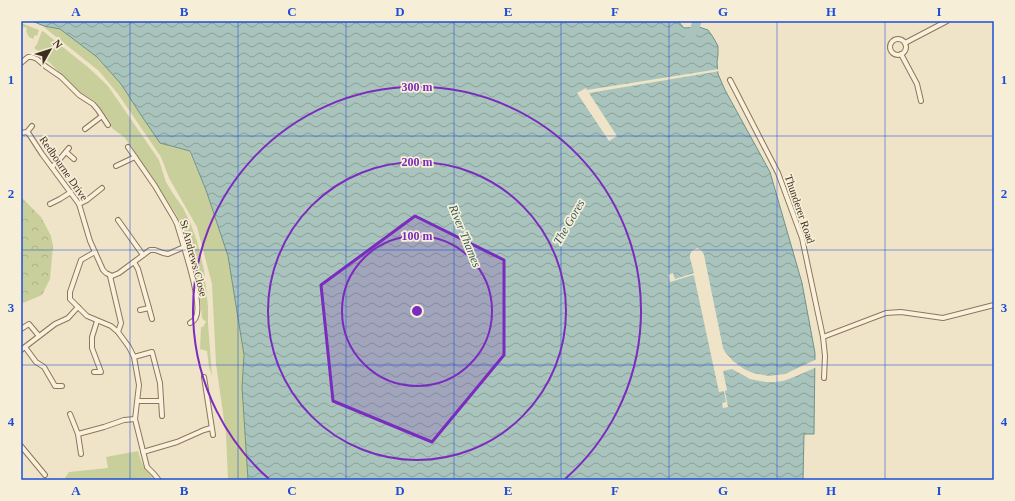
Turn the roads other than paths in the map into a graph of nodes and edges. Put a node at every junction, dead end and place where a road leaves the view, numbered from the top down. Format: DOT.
graph roads {
  1 [pos="947,21"];
  2 [pos="905,43"];
  3 [pos="900,54"];
  4 [pos="21,64"];
  5 [pos="730,80"];
  6 [pos="921,102"];
  7 [pos="102,116"];
  8 [pos="108,125"];
  9 [pos="32,126"];
  10 [pos="85,129"];
  11 [pos="27,132"];
  12 [pos="21,133"];
  13 [pos="69,148"];
  14 [pos="128,148"];
  15 [pos="66,152"];
  16 [pos="135,157"];
  17 [pos="74,160"];
  18 [pos="116,166"];
  19 [pos="52,167"];
  20 [pos="102,188"];
  21 [pos="71,192"];
  22 [pos="50,204"];
  23 [pos="79,204"];
  24 [pos="118,220"];
  25 [pos="184,247"];
  26 [pos="95,252"];
  27 [pos="143,255"];
  28 [pos="134,262"];
  29 [pos="110,276"];
  30 [pos="994,305"];
  31 [pos="78,308"];
  32 [pos="150,308"];
  33 [pos="140,310"];
  34 [pos="152,319"];
  35 [pos="97,320"];
  36 [pos="190,323"];
  37 [pos="21,329"];
  38 [pos="118,332"];
  39 [pos="39,336"];
  40 [pos="823,338"];
  41 [pos="25,347"];
  42 [pos="21,350"];
  43 [pos="134,357"];
  44 [pos="94,372"];
  45 [pos="204,377"];
  46 [pos="824,378"];
  47 [pos="62,386"];
  48 [pos="138,401"];
  49 [pos="161,401"];
  50 [pos="70,414"];
  51 [pos="162,416"];
  52 [pos="136,419"];
  53 [pos="211,428"];
  54 [pos="78,434"];
  55 [pos="212,435"];
  56 [pos="21,446"];
  57 [pos="143,452"];
  58 [pos="81,454"];
  59 [pos="45,475"];
  60 [pos="158,479"];
  1 -- 2 [label="street"];
  2 -- 3 [label="street"];
  2 -- 3 [label="street"];
  3 -- 6 [label="street"];
  4 -- 7 [label="street"];
  5 -- 40 [label="street, Thunderer Road"];
  7 -- 8 [label="street"];
  7 -- 10 [label="street"];
  9 -- 11 [label="street"];
  11 -- 12 [label="street, Redbourne Drive"];
  11 -- 19 [label="street, Redbourne Drive"];
  13 -- 15 [label="street"];
  14 -- 16 [label="street, St Andrews Close"];
  15 -- 17 [label="street"];
  15 -- 19 [label="street"];
  16 -- 18 [label="street"];
  16 -- 25 [label="street, St Andrews Close"];
  19 -- 21 [label="street, Redbourne Drive"];
  20 -- 23 [label="street"];
  21 -- 22 [label="street"];
  21 -- 23 [label="street, Redbourne Drive"];
  23 -- 26 [label="street, Redbourne Drive"];
  24 -- 27 [label="street"];
  25 -- 27 [label="street"];
  25 -- 36 [label="street, St Andrews Close"];
  26 -- 29 [label="street, Redbourne Drive"];
  26 -- 31 [label="street"];
  27 -- 28 [label="street"];
  28 -- 29 [label="street"];
  28 -- 32 [label="street"];
  29 -- 38 [label="street"];
  30 -- 40 [label="street"];
  31 -- 35 [label="street"];
  31 -- 39 [label="street"];
  32 -- 33 [label="street"];
  32 -- 34 [label="street"];
  35 -- 38 [label="street"];
  35 -- 44 [label="street"];
  37 -- 39 [label="street"];
  38 -- 43 [label="street"];
  39 -- 41 [label="street"];
  40 -- 46 [label="street, Thunderer Road"];
  41 -- 42 [label="street"];
  41 -- 47 [label="street"];
  43 -- 48 [label="street"];
  43 -- 49 [label="street"];
  45 -- 53 [label="street"];
  48 -- 49 [label="street"];
  48 -- 52 [label="street"];
  49 -- 51 [label="street"];
  50 -- 54 [label="street"];
  52 -- 54 [label="street"];
  52 -- 57 [label="street"];
  53 -- 55 [label="street"];
  53 -- 57 [label="street"];
  54 -- 58 [label="street"];
  56 -- 59 [label="street"];
  57 -- 60 [label="street"];
}
